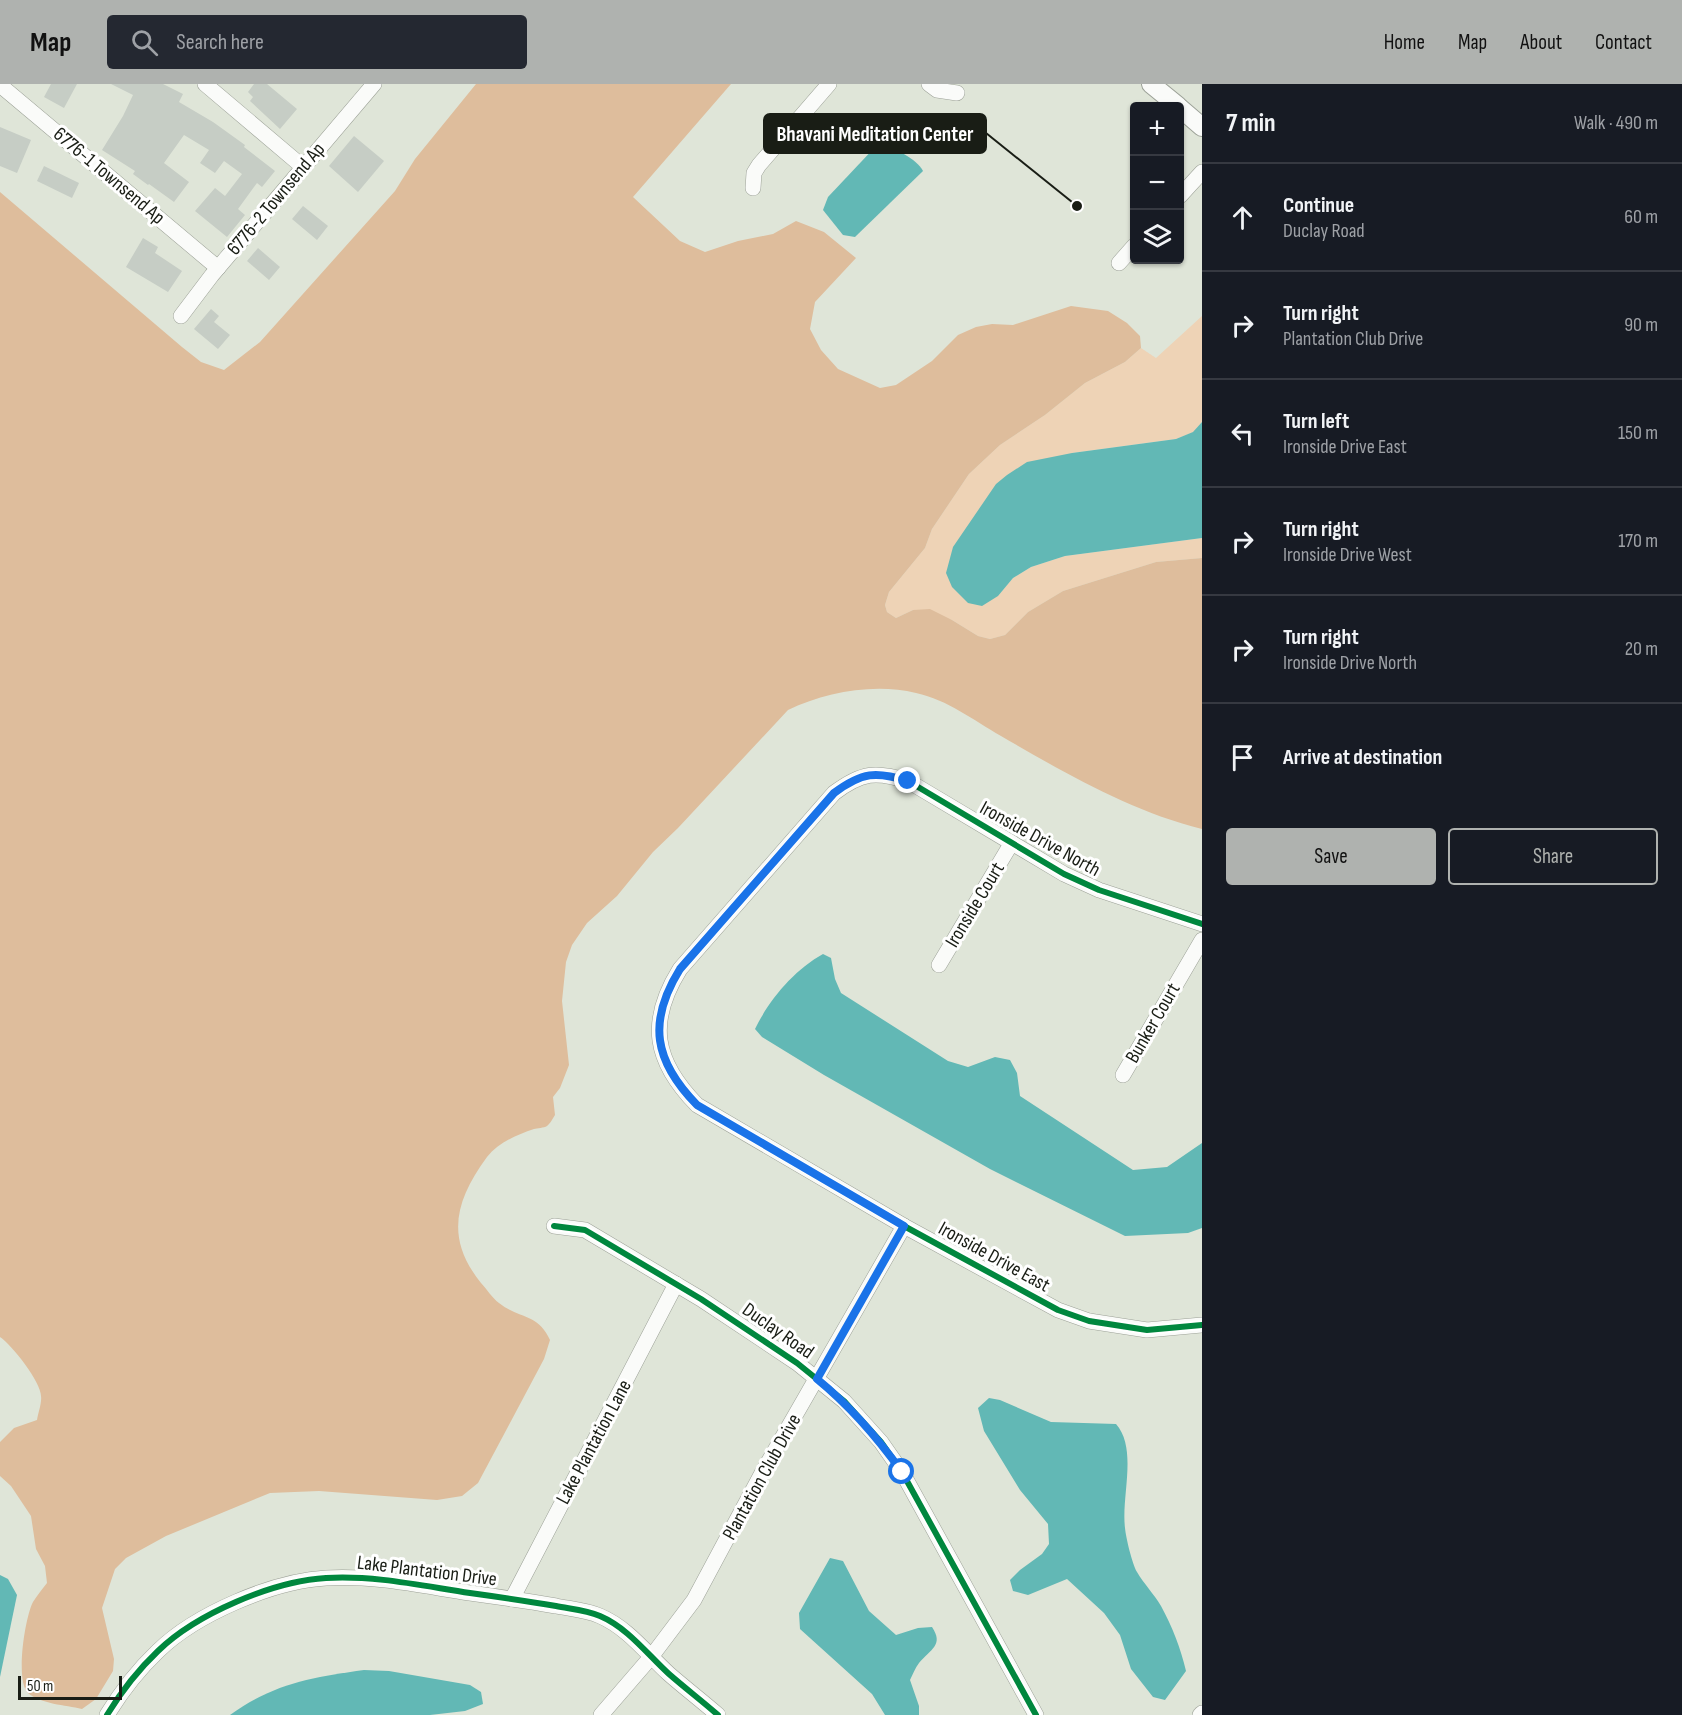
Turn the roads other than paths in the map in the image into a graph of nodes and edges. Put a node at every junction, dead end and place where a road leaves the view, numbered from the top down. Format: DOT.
graph roads {
  1 [pos="205,84"];
  2 [pos="374,84"];
  3 [pos="829,84"];
  4 [pos="929,84"];
  5 [pos="1151,84"];
  6 [pos="0,85"];
  7 [pos="957,93"];
  8 [pos="1173,102"];
  9 [pos="1184,111"];
  10 [pos="1202,127"];
  11 [pos="303,167"];
  12 [pos="1202,172"];
  13 [pos="753,188"];
  14 [pos="1184,191"];
  15 [pos="1130,251"];
  16 [pos="1119,263"];
  17 [pos="218,268"];
  18 [pos="181,316"];
  19 [pos="1011,844"];
  20 [pos="1202,924"];
  21 [pos="1202,940"];
  22 [pos="939,965"];
  23 [pos="660,1041"];
  24 [pos="1123,1075"];
  25 [pos="554,1226"];
  26 [pos="904,1226"];
  27 [pos="676,1284"];
  28 [pos="1202,1325"];
  29 [pos="817,1379"];
  30 [pos="512,1599"];
  31 [pos="651,1656"];
  32 [pos="107,1715"];
  33 [pos="601,1715"];
  34 [pos="718,1715"];
  35 [pos="1036,1715"];
  1 -- 11 [label="street"];
  2 -- 11 [label="street, 6776-2 Townsend Ap"];
  3 -- 13 [label="street"];
  4 -- 7 [label="street"];
  5 -- 8 [label="street"];
  6 -- 17 [label="street, 6776-1 Townsend Ap"];
  9 -- 10 [label="street"];
  11 -- 17 [label="street, 6776-2 Townsend Ap"];
  12 -- 14 [label="street"];
  15 -- 16 [label="street"];
  17 -- 18 [label="street, 6776-2 Townsend Ap"];
  19 -- 20 [label="street, Ironside Drive North"];
  19 -- 22 [label="street, Ironside Court"];
  19 -- 23 [label="street, Ironside Drive North"];
  21 -- 24 [label="street, Bunker Court"];
  23 -- 26 [label="street, Ironside Drive East"];
  25 -- 27 [label="street, Duclay Road"];
  26 -- 28 [label="street, Ironside Drive East"];
  26 -- 29 [label="street, Plantation Club Drive"];
  27 -- 29 [label="street, Duclay Road"];
  27 -- 30 [label="street, Lake Plantation Lane"];
  29 -- 31 [label="street, Plantation Club Drive"];
  29 -- 35 [label="street, Duclay Road"];
  30 -- 31 [label="street, Lake Plantation Drive"];
  30 -- 32 [label="street, Lake Plantation Drive"];
  31 -- 33 [label="street, Plantation Club Drive"];
  31 -- 34 [label="street, Lake Plantation Drive"];
}
